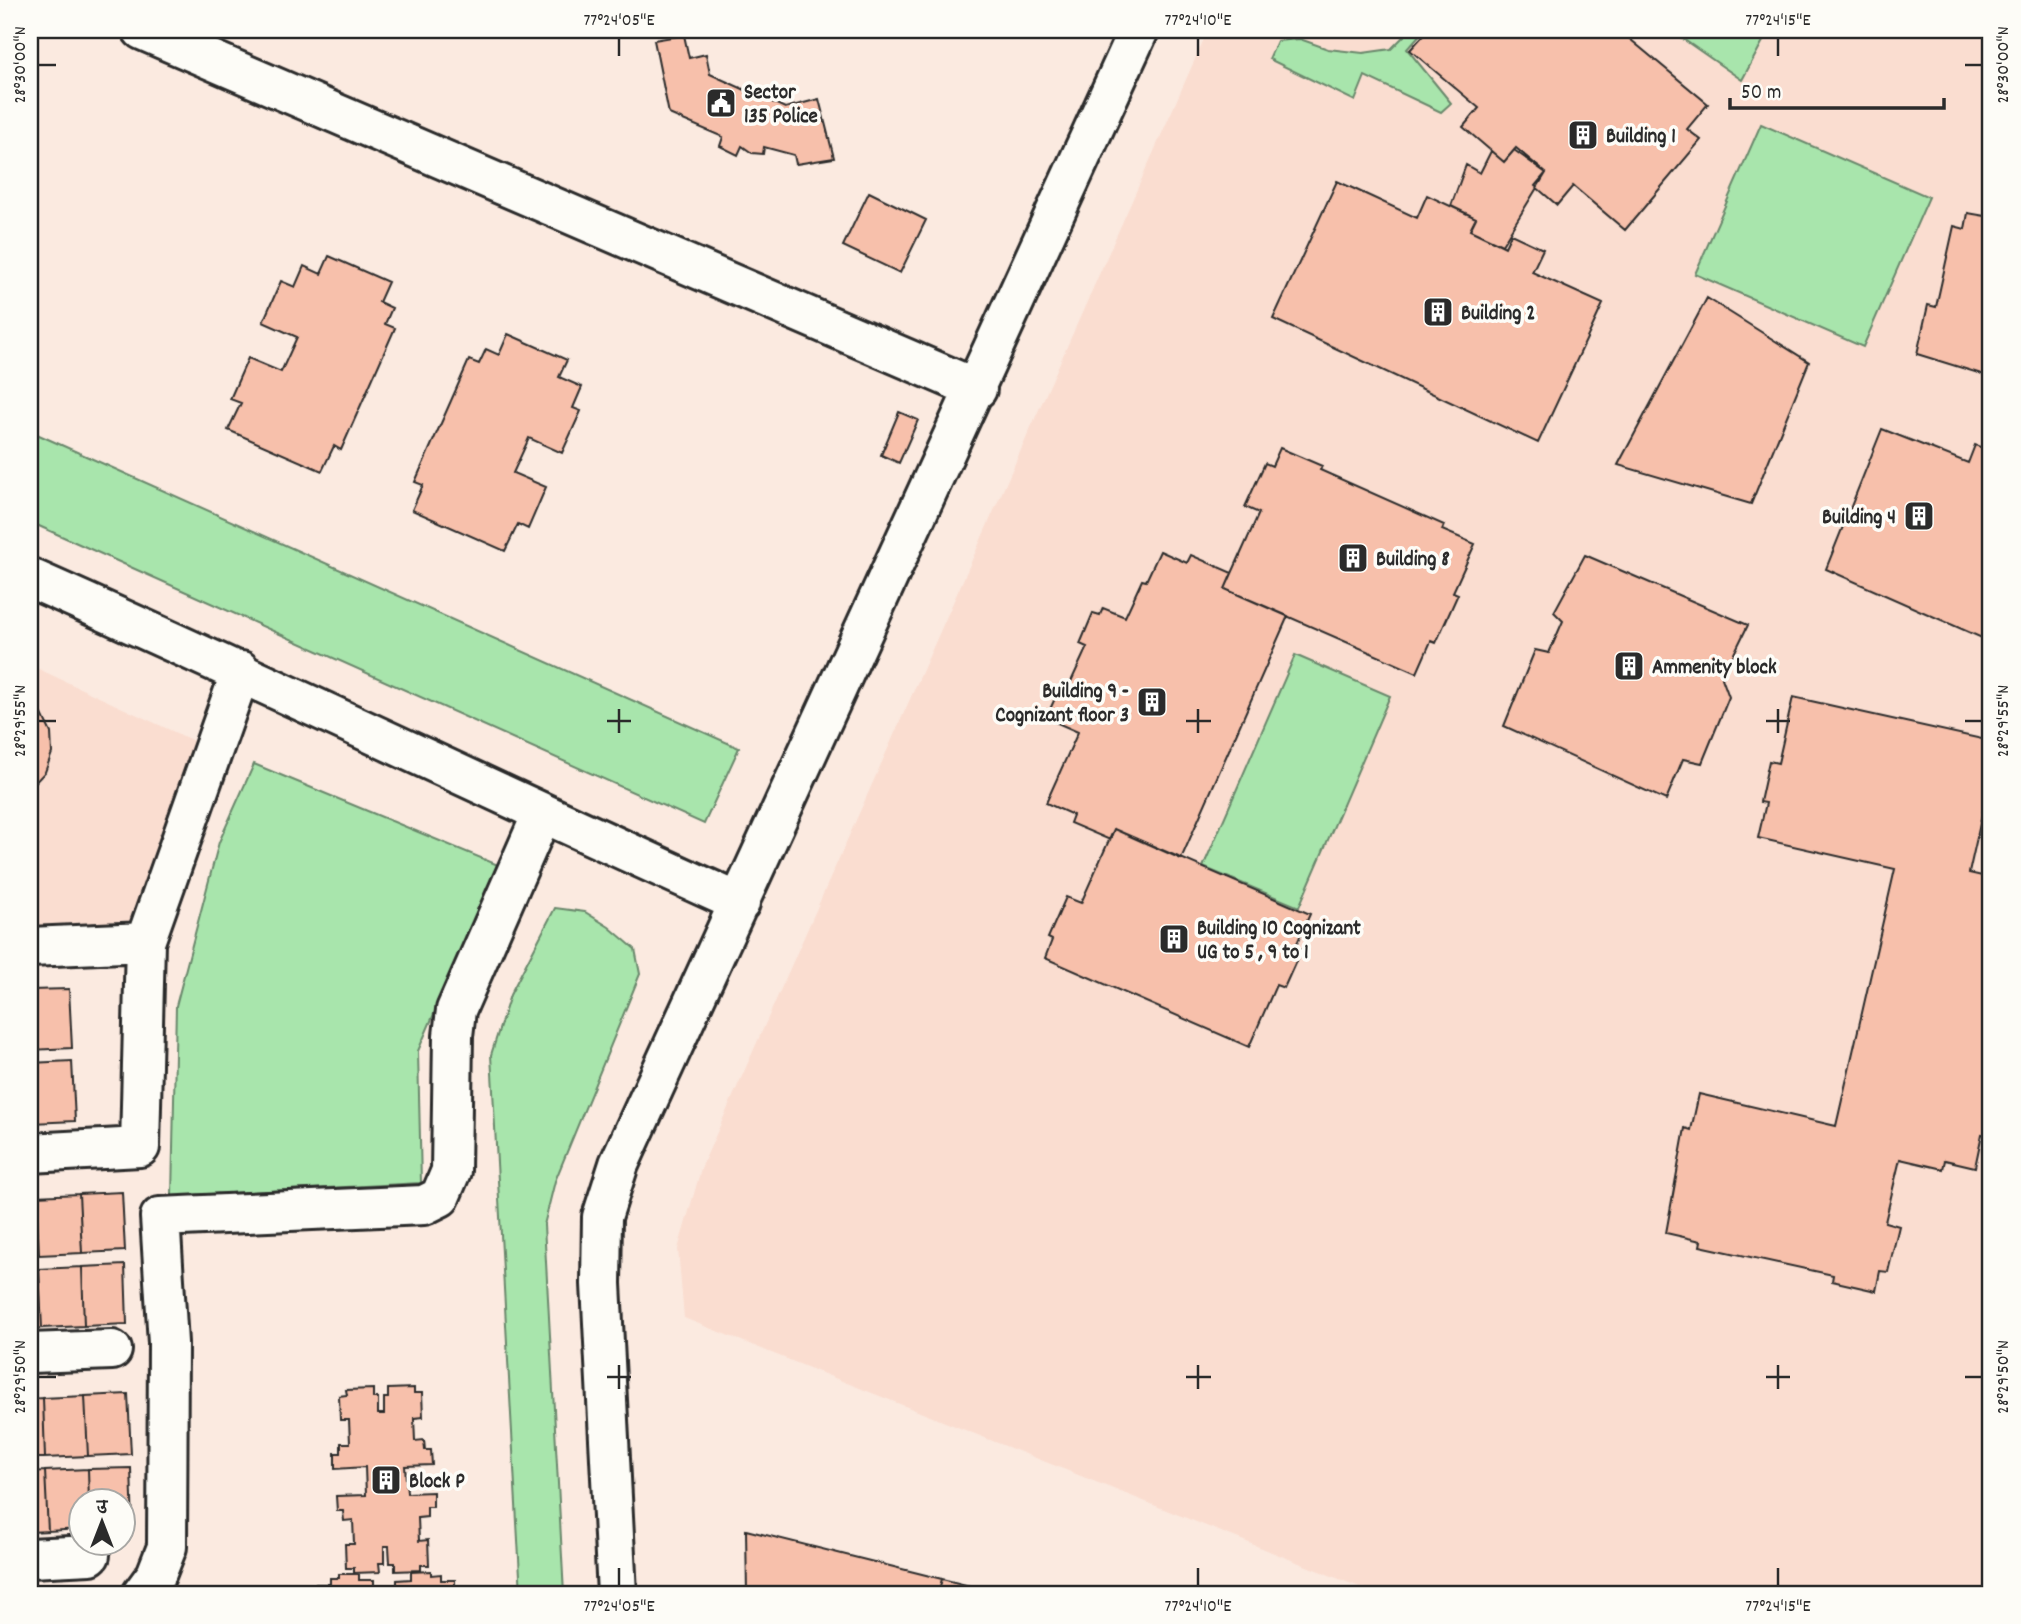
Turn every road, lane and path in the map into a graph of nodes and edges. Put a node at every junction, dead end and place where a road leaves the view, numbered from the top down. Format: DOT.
graph roads {
  1 [pos="142,30"];
  2 [pos="1139,30"];
  3 [pos="977,389"];
  4 [pos="30,578"];
  5 [pos="241,671"];
  6 [pos="542,814"];
  7 [pos="740,903"];
  8 [pos="145,942"];
  9 [pos="30,947"];
  10 [pos="30,1153"];
  11 [pos="112,1350"];
  12 [pos="30,1353"];
  13 [pos="66,1556"];
  14 [pos="30,1558"];
  15 [pos="142,1594"];
  16 [pos="617,1594"];
  1 -- 3 [label="street"];
  2 -- 3 [label="street"];
  3 -- 7 [label="street"];
  4 -- 5 [label="street"];
  5 -- 6 [label="street"];
  5 -- 8 [label="street"];
  6 -- 7 [label="street"];
  6 -- 15 [label="street"];
  7 -- 16 [label="street"];
  8 -- 9 [label="street"];
  8 -- 10 [label="street"];
  11 -- 12 [label="street"];
  13 -- 14 [label="street"];
}
